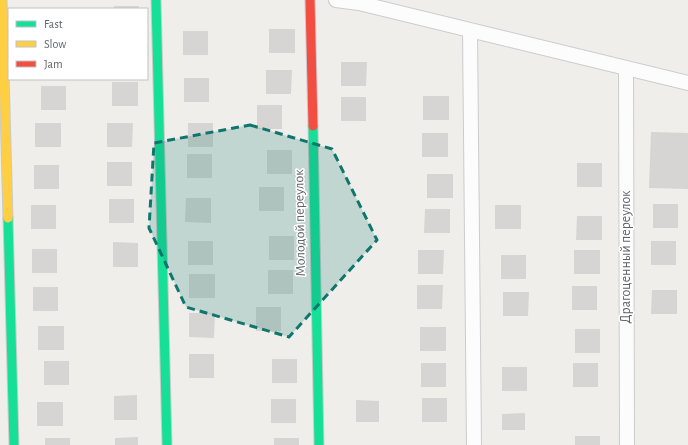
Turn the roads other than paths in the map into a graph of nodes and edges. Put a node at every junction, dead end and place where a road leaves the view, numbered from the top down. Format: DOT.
graph roads {
  1 [pos="2,0"];
  2 [pos="156,0"];
  3 [pos="310,0"];
  4 [pos="336,0"];
  5 [pos="470,30"];
  6 [pos="2,51"];
  7 [pos="626,68"];
  8 [pos="688,83"];
  9 [pos="4,209"];
  10 [pos="6,370"];
  11 [pos="14,445"];
  12 [pos="167,445"];
  13 [pos="319,445"];
  14 [pos="474,445"];
  15 [pos="627,445"];
  1 -- 6 [label="street"];
  2 -- 12 [label="street"];
  3 -- 13 [label="street, Молодой переулок"];
  4 -- 5 [label="street"];
  5 -- 7 [label="street"];
  5 -- 14 [label="street"];
  6 -- 9 [label="street"];
  7 -- 8 [label="street"];
  7 -- 15 [label="street, Драгоценный переулок"];
  9 -- 10 [label="street"];
  10 -- 11 [label="street"];
}
